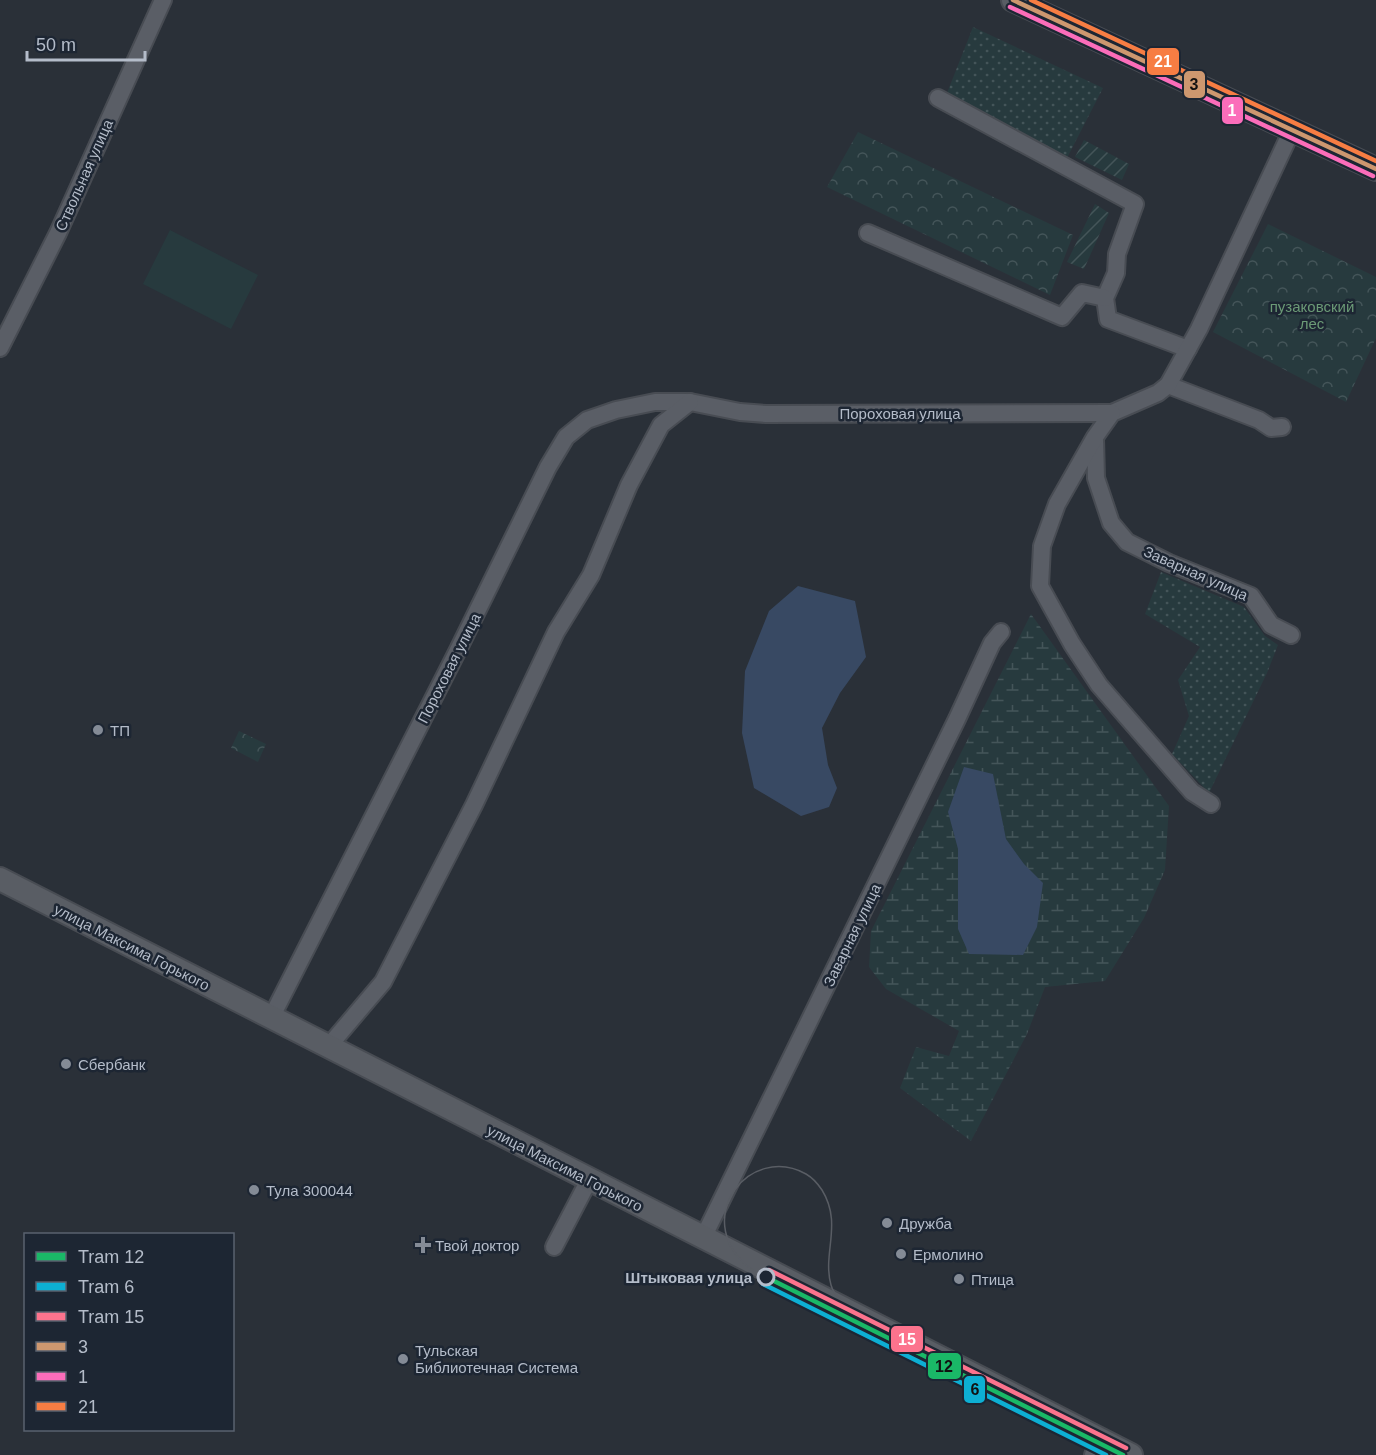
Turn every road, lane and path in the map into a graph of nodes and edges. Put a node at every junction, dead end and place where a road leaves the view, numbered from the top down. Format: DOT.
graph roads {
  1 [pos="163,0"];
  2 [pos="1012,0"];
  3 [pos="938,98"];
  4 [pos="1292,130"];
  5 [pos="1376,169"];
  6 [pos="868,233"];
  7 [pos="1105,298"];
  8 [pos="0,348"];
  9 [pos="1188,349"];
  10 [pos="1168,386"];
  11 [pos="690,402"];
  12 [pos="1112,413"];
  13 [pos="1282,427"];
  14 [pos="1095,437"];
  15 [pos="1000,632"];
  16 [pos="1291,635"];
  17 [pos="1211,804"];
  18 [pos="0,879"];
  19 [pos="271,1018"];
  20 [pos="328,1047"];
  21 [pos="589,1180"];
  22 [pos="703,1238"];
  23 [pos="554,1247"];
  24 [pos="1096,1447"];
  25 [pos="1131,1455"];
  1 -- 8 [label="street, Ствольная улица"];
  2 -- 4 [label="main road"];
  3 -- 7 [label="street"];
  4 -- 5 [label="main road"];
  4 -- 9 [label="street"];
  6 -- 7 [label="street"];
  7 -- 9 [label="street"];
  9 -- 10 [label="street"];
  10 -- 12 [label="street"];
  10 -- 13 [label="street"];
  11 -- 12 [label="street, Пороховая улица"];
  11 -- 19 [label="street, Пороховая улица"];
  11 -- 20 [label="street"];
  12 -- 14 [label="street"];
  14 -- 16 [label="street, Заварная улица"];
  14 -- 17 [label="street"];
  15 -- 22 [label="street, Заварная улица"];
  18 -- 19 [label="main road, улица Максима Горького"];
  19 -- 20 [label="main road, улица Максима Горького"];
  20 -- 21 [label="main road, улица Максима Горького"];
  21 -- 22 [label="main road, улица Максима Горького"];
  21 -- 23 [label="street"];
  22 -- 24 [label="main road, улица Максима Горького"];
  24 -- 25 [label="main road, улица Максима Горького"];
}
